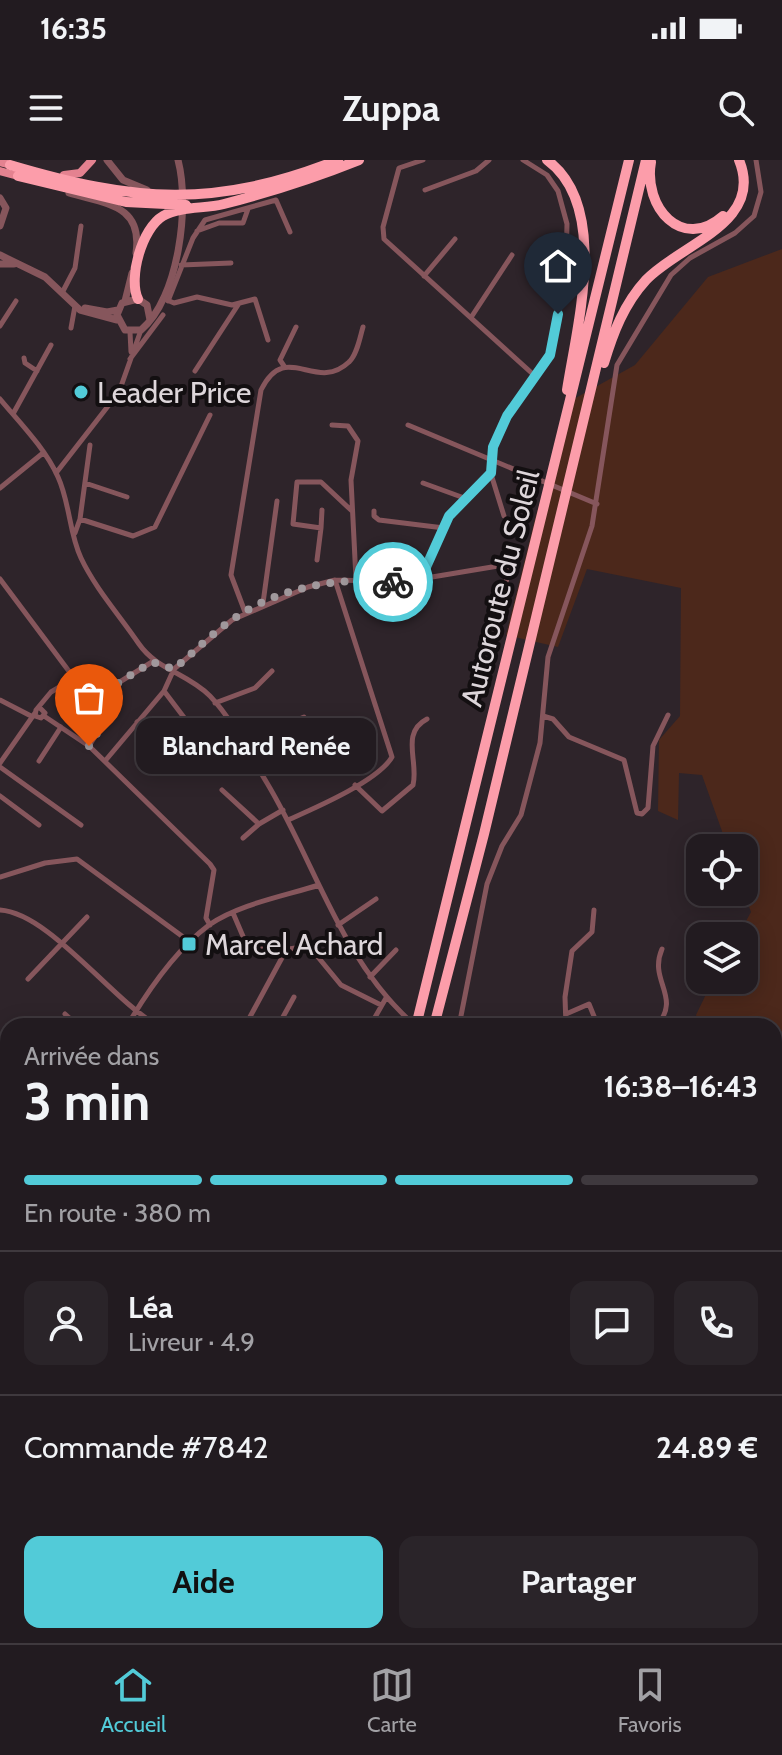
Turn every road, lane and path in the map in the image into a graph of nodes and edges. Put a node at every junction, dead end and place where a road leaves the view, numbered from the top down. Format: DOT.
graph roads {
  1 [pos="92,160"];
  2 [pos="107,160"];
  3 [pos="178,160"];
  4 [pos="338,160"];
  5 [pos="359,160"];
  6 [pos="423,160"];
  7 [pos="489,160"];
  8 [pos="523,160"];
  9 [pos="547,160"];
  10 [pos="629,160"];
  11 [pos="649,160"];
  12 [pos="732,160"];
  13 [pos="739,160"];
  14 [pos="756,160"];
  15 [pos="3,166"];
  16 [pos="18,176"];
  17 [pos="425,190"];
  18 [pos="221,194"];
  19 [pos="251,197"];
  20 [pos="0,198"];
  21 [pos="248,209"];
  22 [pos="0,226"];
  23 [pos="81,226"];
  24 [pos="196,232"];
  25 [pos="290,232"];
  26 [pos="455,239"];
  27 [pos="0,255"];
  28 [pos="512,255"];
  29 [pos="231,263"];
  30 [pos="0,264"];
  31 [pos="17,264"];
  32 [pos="181,265"];
  33 [pos="424,276"];
  34 [pos="64,294"];
  35 [pos="164,299"];
  36 [pos="16,301"];
  37 [pos="125,301"];
  38 [pos="142,302"];
  39 [pos="227,304"];
  40 [pos="239,304"];
  41 [pos="75,305"];
  42 [pos="118,310"];
  43 [pos="163,315"];
  44 [pos="472,316"];
  45 [pos="117,320"];
  46 [pos="150,320"];
  47 [pos="230,321"];
  48 [pos="0,326"];
  49 [pos="296,327"];
  50 [pos="363,327"];
  51 [pos="71,328"];
  52 [pos="141,330"];
  53 [pos="130,332"];
  54 [pos="268,340"];
  55 [pos="51,345"];
  56 [pos="130,356"];
  57 [pos="24,358"];
  58 [pos="284,366"];
  59 [pos="37,371"];
  60 [pos="195,371"];
  61 [pos="536,376"];
  62 [pos="0,399"];
  63 [pos="13,414"];
  64 [pos="210,415"];
  65 [pos="332,425"];
  66 [pos="408,425"];
  67 [pos="90,445"];
  68 [pos="559,447"];
  69 [pos="43,453"];
  70 [pos="577,453"];
  71 [pos="493,461"];
  72 [pos="56,473"];
  73 [pos="491,473"];
  74 [pos="85,483"];
  75 [pos="423,483"];
  76 [pos="0,488"];
  77 [pos="127,497"];
  78 [pos="467,499"];
  79 [pos="277,501"];
  80 [pos="594,503"];
  81 [pos="322,510"];
  82 [pos="353,511"];
  83 [pos="374,511"];
  84 [pos="504,516"];
  85 [pos="80,519"];
  86 [pos="321,528"];
  87 [pos="444,528"];
  88 [pos="74,534"];
  89 [pos="317,560"];
  90 [pos="0,579"];
  91 [pos="356,579"];
  92 [pos="419,579"];
  93 [pos="335,580"];
  94 [pos="505,587"];
  95 [pos="263,604"];
  96 [pos="245,612"];
  97 [pos="152,662"];
  98 [pos="174,669"];
  99 [pos="272,671"];
  100 [pos="77,682"];
  101 [pos="90,683"];
  102 [pos="118,683"];
  103 [pos="164,691"];
  104 [pos="0,700"];
  105 [pos="215,703"];
  106 [pos="83,711"];
  107 [pos="35,712"];
  108 [pos="668,715"];
  109 [pos="543,716"];
  110 [pos="304,717"];
  111 [pos="427,719"];
  112 [pos="137,722"];
  113 [pos="61,727"];
  114 [pos="242,743"];
  115 [pos="89,746"];
  116 [pos="153,754"];
  117 [pos="39,761"];
  118 [pos="105,761"];
  119 [pos="0,765"];
  120 [pos="220,765"];
  121 [pos="355,785"];
  122 [pos="222,790"];
  123 [pos="0,796"];
  124 [pos="283,810"];
  125 [pos="288,820"];
  126 [pos="259,824"];
  127 [pos="39,825"];
  128 [pos="81,825"];
  129 [pos="243,838"];
  130 [pos="0,877"];
  131 [pos="319,885"];
  132 [pos="376,899"];
  133 [pos="0,910"];
  134 [pos="594,910"];
  135 [pos="233,913"];
  136 [pos="87,917"];
  137 [pos="210,925"];
  138 [pos="338,925"];
  139 [pos="190,942"];
  140 [pos="60,944"];
  141 [pos="662,949"];
  142 [pos="396,950"];
  143 [pos="284,954"];
  144 [pos="370,977"];
  145 [pos="28,979"];
  146 [pos="294,997"];
  147 [pos="386,998"];
  148 [pos="381,1005"];
  149 [pos="135,1013"];
  150 [pos="65,1014"];
  151 [pos="566,1014"];
  152 [pos="69,1018"];
  153 [pos="132,1018"];
  154 [pos="144,1018"];
  155 [pos="249,1018"];
  156 [pos="282,1018"];
  157 [pos="374,1018"];
  158 [pos="408,1018"];
  159 [pos="414,1018"];
  160 [pos="436,1018"];
  161 [pos="461,1018"];
  162 [pos="566,1018"];
  163 [pos="595,1018"];
  164 [pos="664,1018"];
  1 -- 15 [label="main road"];
  2 -- 18 [label="street"];
  3 -- 35 [label="street"];
  4 -- 18 [label="highway"];
  5 -- 19 [label="highway"];
  6 -- 33 [label="street"];
  7 -- 17 [label="street"];
  8 -- 61 [label="street"];
  9 -- 68 [label="highway"];
  10 -- 68 [label="highway, Autoroute du Soleil"];
  11 -- 12 [label="highway"];
  11 -- 70 [label="highway, Autoroute du Soleil"];
  13 -- 70 [label="highway"];
  14 -- 80 [label="street"];
  15 -- 16 [label="main road"];
  15 -- 18 [label="highway"];
  16 -- 19 [label="highway"];
  16 -- 37 [label="street"];
  19 -- 38 [label="highway"];
  20 -- 22 [label="street"];
  21 -- 24 [label="street"];
  21 -- 24 [label="street"];
  21 -- 25 [label="street"];
  23 -- 34 [label="street"];
  24 -- 32 [label="street"];
  26 -- 33 [label="street"];
  27 -- 31 [label="street"];
  28 -- 44 [label="street"];
  29 -- 32 [label="street"];
  30 -- 31 [label="street"];
  31 -- 34 [label="street"];
  32 -- 35 [label="street"];
  33 -- 44 [label="street"];
  34 -- 41 [label="street"];
  34 -- 42 [label="street"];
  35 -- 38 [label="street"];
  35 -- 39 [label="street"];
  35 -- 46 [label="street"];
  36 -- 48 [label="street"];
  37 -- 38 [label="street"];
  37 -- 42 [label="street"];
  38 -- 46 [label="street"];
  39 -- 40 [label="street"];
  39 -- 47 [label="street"];
  40 -- 47 [label="street"];
  40 -- 54 [label="street"];
  41 -- 45 [label="street"];
  41 -- 51 [label="street"];
  42 -- 45 [label="street"];
  43 -- 56 [label="street"];
  44 -- 61 [label="street"];
  45 -- 53 [label="street"];
  46 -- 52 [label="street"];
  47 -- 60 [label="street"];
  49 -- 58 [label="street"];
  50 -- 58 [label="street"];
  52 -- 53 [label="street"];
  52 -- 56 [label="street"];
  53 -- 56 [label="street"];
  55 -- 59 [label="street"];
  56 -- 72 [label="street"];
  57 -- 59 [label="street"];
  58 -- 96 [label="street"];
  59 -- 63 [label="street"];
  61 -- 71 [label="street"];
  62 -- 63 [label="street"];
  63 -- 69 [label="street"];
  64 -- 85 [label="street"];
  65 -- 82 [label="street"];
  66 -- 71 [label="street"];
  67 -- 74 [label="street"];
  68 -- 159 [label="highway, Autoroute du Soleil"];
  69 -- 72 [label="street"];
  69 -- 76 [label="street"];
  70 -- 160 [label="highway, Autoroute du Soleil"];
  71 -- 73 [label="street"];
  71 -- 80 [label="street"];
  72 -- 88 [label="street"];
  73 -- 78 [label="street"];
  73 -- 84 [label="street"];
  74 -- 77 [label="street"];
  74 -- 85 [label="street"];
  75 -- 78 [label="street"];
  78 -- 87 [label="street"];
  79 -- 95 [label="street"];
  80 -- 109 [label="street"];
  81 -- 86 [label="street"];
  82 -- 86 [label="street"];
  82 -- 91 [label="street"];
  83 -- 87 [label="street"];
  85 -- 88 [label="street"];
  86 -- 89 [label="street"];
  87 -- 92 [label="street"];
  88 -- 97 [label="street"];
  90 -- 100 [label="street"];
  91 -- 92 [label="street"];
  91 -- 93 [label="street"];
  92 -- 94 [label="street"];
  93 -- 95 [label="street"];
  93 -- 121 [label="street"];
  95 -- 96 [label="street"];
  96 -- 98 [label="street"];
  97 -- 98 [label="street"];
  97 -- 102 [label="street"];
  98 -- 103 [label="street"];
  98 -- 105 [label="street"];
  99 -- 105 [label="street"];
  100 -- 101 [label="street"];
  100 -- 107 [label="street"];
  101 -- 102 [label="street"];
  101 -- 106 [label="street"];
  102 -- 115 [label="street"];
  103 -- 112 [label="street"];
  103 -- 120 [label="street"];
  104 -- 107 [label="street"];
  105 -- 114 [label="street"];
  107 -- 113 [label="street"];
  107 -- 119 [label="street"];
  108 -- 109 [label="street"];
  109 -- 161 [label="street"];
  110 -- 114 [label="street"];
  111 -- 121 [label="street"];
  112 -- 116 [label="street"];
  112 -- 118 [label="street"];
  113 -- 115 [label="street"];
  113 -- 117 [label="street"];
  114 -- 124 [label="street"];
  115 -- 118 [label="street"];
  118 -- 137 [label="street"];
  119 -- 128 [label="street"];
  121 -- 125 [label="street"];
  122 -- 126 [label="street"];
  123 -- 127 [label="street"];
  124 -- 125 [label="street"];
  124 -- 126 [label="street"];
  125 -- 131 [label="street"];
  126 -- 129 [label="street"];
  130 -- 139 [label="street"];
  131 -- 135 [label="street"];
  131 -- 138 [label="street"];
  132 -- 138 [label="street"];
  133 -- 140 [label="street"];
  134 -- 151 [label="street"];
  135 -- 137 [label="street"];
  135 -- 148 [label="street"];
  136 -- 140 [label="street"];
  137 -- 139 [label="street"];
  138 -- 144 [label="street"];
  139 -- 149 [label="street"];
  140 -- 145 [label="street"];
  140 -- 149 [label="street"];
  141 -- 164 [label="street"];
  142 -- 144 [label="street"];
  143 -- 155 [label="street"];
  144 -- 147 [label="street"];
  146 -- 156 [label="street"];
  147 -- 148 [label="street"];
  147 -- 158 [label="street"];
  148 -- 157 [label="street"];
  149 -- 153 [label="street"];
  149 -- 154 [label="street"];
  150 -- 152 [label="street"];
  151 -- 162 [label="street"];
  151 -- 163 [label="street"];
}
